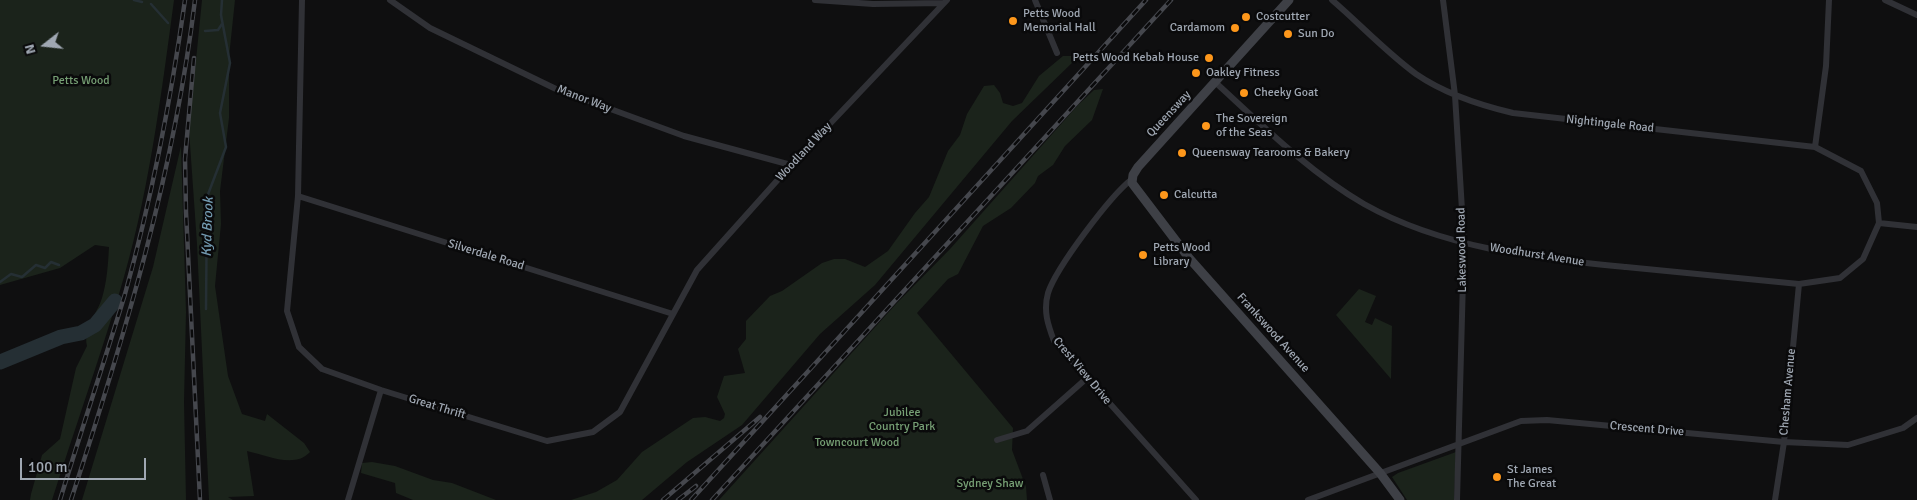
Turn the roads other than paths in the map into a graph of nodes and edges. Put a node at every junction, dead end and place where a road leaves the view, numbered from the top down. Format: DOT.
graph roads {
  1 [pos="302,0"];
  2 [pos="390,0"];
  3 [pos="815,0"];
  4 [pos="1035,0"];
  5 [pos="1289,0"];
  6 [pos="1332,0"];
  7 [pos="1443,0"];
  8 [pos="1829,0"];
  9 [pos="1885,0"];
  10 [pos="945,1"];
  11 [pos="872,2"];
  12 [pos="1917,15"];
  13 [pos="1057,53"];
  14 [pos="1215,82"];
  15 [pos="1455,95"];
  16 [pos="1816,147"];
  17 [pos="791,165"];
  18 [pos="1132,180"];
  19 [pos="298,196"];
  20 [pos="1879,223"];
  21 [pos="1917,227"];
  22 [pos="1464,243"];
  23 [pos="1799,284"];
  24 [pos="673,314"];
  25 [pos="1087,378"];
  26 [pos="381,390"];
  27 [pos="1917,418"];
  28 [pos="997,440"];
  29 [pos="1784,442"];
  30 [pos="1459,444"];
  31 [pos="1380,472"];
  32 [pos="1044,475"];
  33 [pos="348,500"];
  34 [pos="1050,500"];
  35 [pos="1196,500"];
  36 [pos="1308,500"];
  37 [pos="1400,500"];
  38 [pos="1457,500"];
  39 [pos="1775,500"];
  1 -- 19 [label="street, Great Thrift"];
  2 -- 17 [label="street, Manor Way"];
  3 -- 11 [label="street"];
  4 -- 13 [label="street"];
  5 -- 14 [label="street, Queensway"];
  6 -- 15 [label="street, Nightingale Road"];
  7 -- 15 [label="street, Lakeswood Road"];
  8 -- 16 [label="street"];
  9 -- 12 [label="street"];
  10 -- 11 [label="street"];
  10 -- 17 [label="street, Woodland Way"];
  14 -- 18 [label="street, Queensway"];
  14 -- 22 [label="street, Woodhurst Avenue"];
  15 -- 16 [label="street, Nightingale Road"];
  15 -- 22 [label="street, Lakeswood Road"];
  16 -- 20 [label="street, Nightingale Road"];
  17 -- 24 [label="street, Woodland Way"];
  18 -- 25 [label="street, Crest View Drive"];
  18 -- 31 [label="street, Frankswood Avenue"];
  19 -- 24 [label="street, Silverdale Road"];
  19 -- 26 [label="street, Great Thrift"];
  20 -- 21 [label="street"];
  20 -- 23 [label="street, Woodhurst Avenue"];
  22 -- 23 [label="street, Woodhurst Avenue"];
  22 -- 30 [label="street, Lakeswood Road"];
  23 -- 29 [label="street, Chesham Avenue"];
  24 -- 26 [label="street, Great Thrift"];
  25 -- 28 [label="street"];
  25 -- 35 [label="street, Crest View Drive"];
  26 -- 33 [label="street"];
  27 -- 29 [label="street, Crescent Drive"];
  29 -- 30 [label="street, Crescent Drive"];
  29 -- 39 [label="street, Chesham Avenue"];
  30 -- 31 [label="street, Crescent Drive"];
  30 -- 38 [label="street, Lakeswood Road"];
  31 -- 36 [label="street"];
  31 -- 37 [label="street, Frankswood Avenue"];
  32 -- 34 [label="street"];
}
